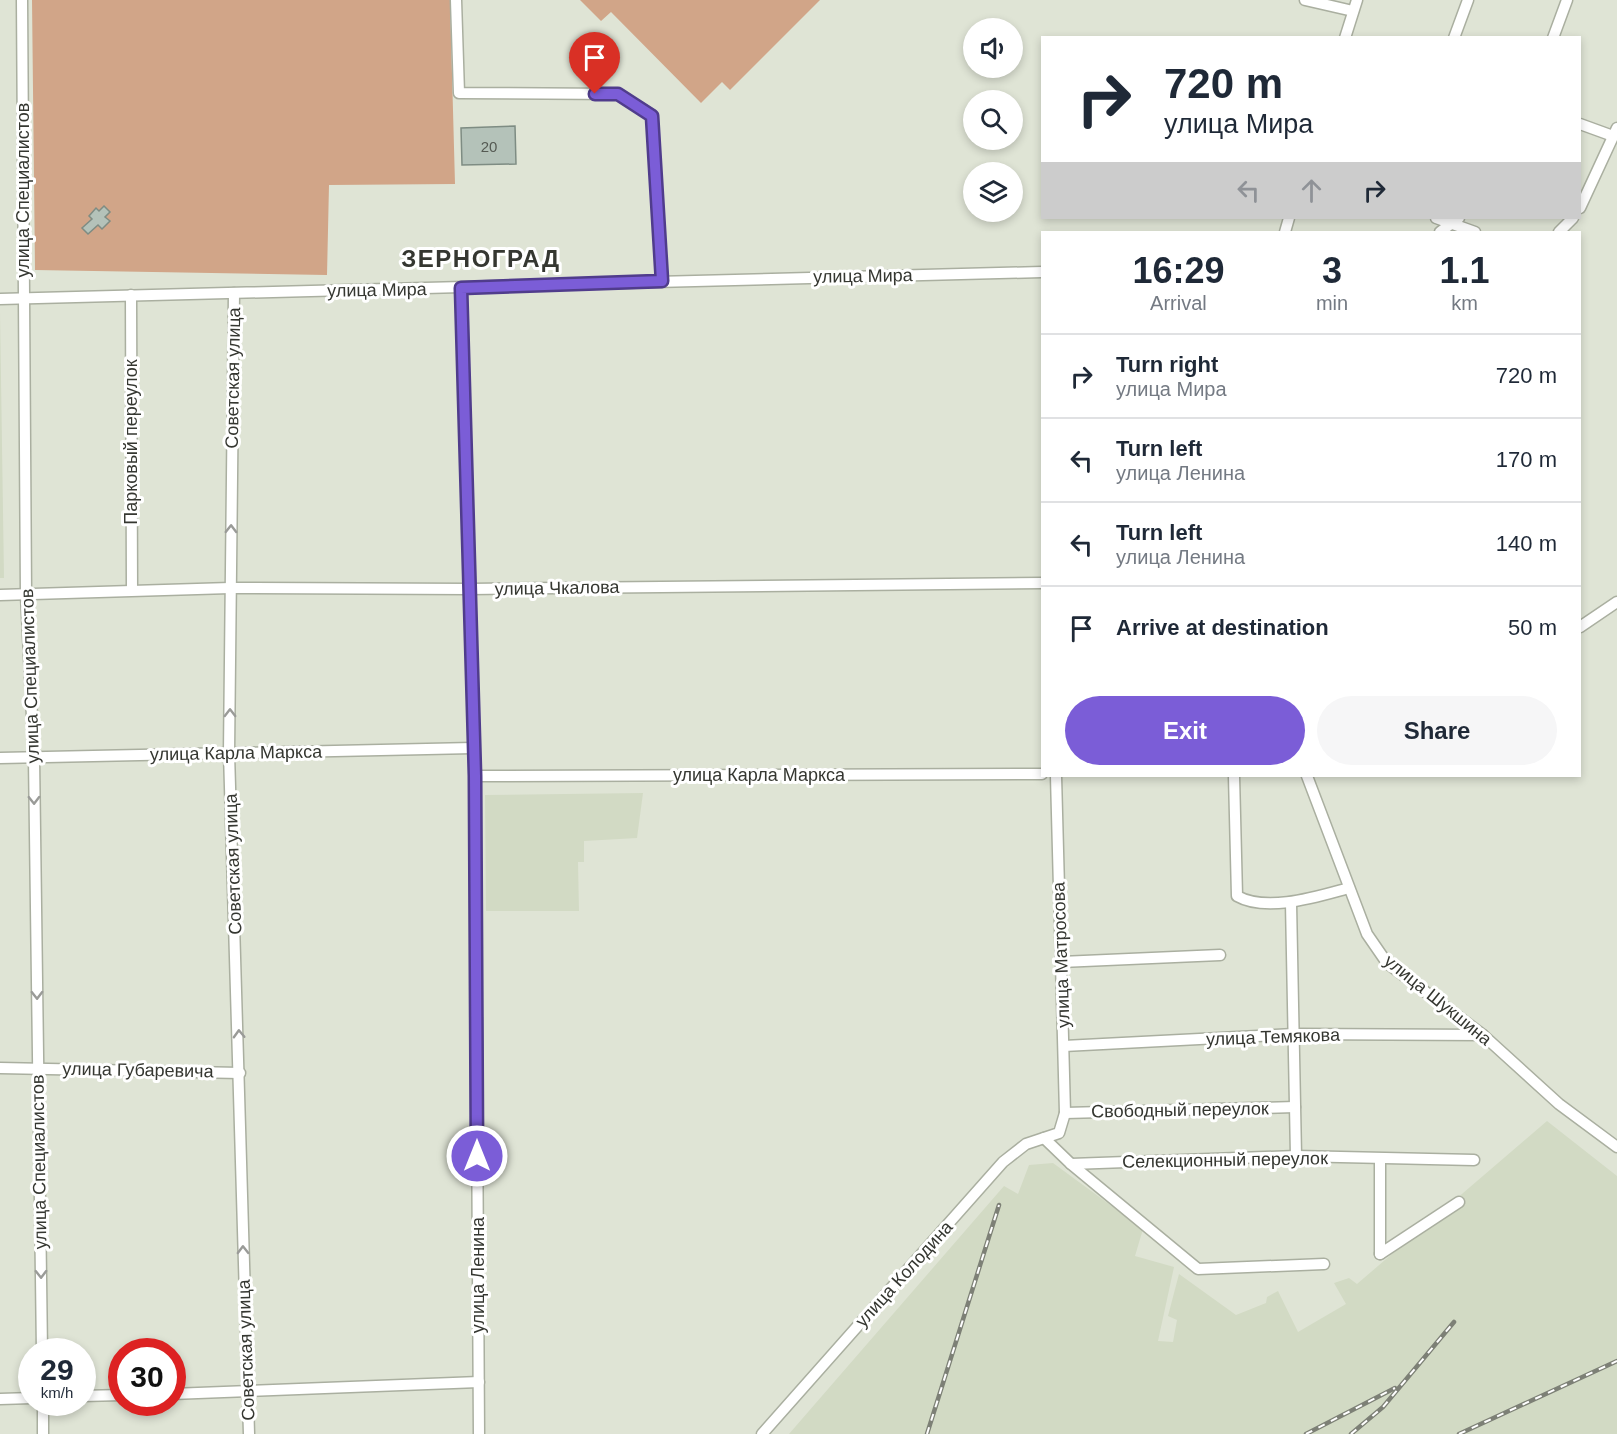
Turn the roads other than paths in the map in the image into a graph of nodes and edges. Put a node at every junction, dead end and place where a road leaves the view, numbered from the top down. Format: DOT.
graph roads {
  1 [pos="22,0"];
  2 [pos="456,0"];
  3 [pos="1305,0"];
  4 [pos="1357,0"];
  5 [pos="1468,0"];
  6 [pos="1567,0"];
  7 [pos="1353,11"];
  8 [pos="1346,36"];
  9 [pos="1455,36"];
  10 [pos="1554,36"];
  11 [pos="1581,124"];
  12 [pos="1615,132"];
  13 [pos="1581,206"];
  14 [pos="1572,219"];
  15 [pos="1455,220"];
  16 [pos="1441,231"];
  17 [pos="1473,231"];
  18 [pos="1560,231"];
  19 [pos="1041,272"];
  20 [pos="662,281"];
  21 [pos="461,288"];
  22 [pos="234,293"];
  23 [pos="131,295"];
  24 [pos="24,298"];
  25 [pos="0,299"];
  26 [pos="1041,584"];
  27 [pos="230,588"];
  28 [pos="470,589"];
  29 [pos="132,590"];
  30 [pos="0,595"];
  31 [pos="26,595"];
  32 [pos="1617,602"];
  33 [pos="1581,626"];
  34 [pos="473,748"];
  35 [pos="230,753"];
  36 [pos="0,758"];
  37 [pos="34,758"];
  38 [pos="1041,774"];
  39 [pos="475,776"];
  40 [pos="1056,777"];
  41 [pos="1234,777"];
  42 [pos="1307,777"];
  43 [pos="1349,888"];
  44 [pos="1291,903"];
  45 [pos="1220,955"];
  46 [pos="1061,962"];
  47 [pos="1294,1034"];
  48 [pos="1483,1035"];
  49 [pos="1064,1046"];
  50 [pos="0,1068"];
  51 [pos="37,1068"];
  52 [pos="240,1073"];
  53 [pos="1294,1107"];
  54 [pos="1065,1113"];
  55 [pos="1059,1133"];
  56 [pos="1044,1138"];
  57 [pos="1617,1147"];
  58 [pos="1296,1156"];
  59 [pos="1380,1159"];
  60 [pos="1474,1160"];
  61 [pos="1071,1164"];
  62 [pos="1459,1202"];
  63 [pos="1324,1264"];
  64 [pos="42,1338"];
  65 [pos="479,1382"];
  66 [pos="246,1391"];
  67 [pos="186,1393"];
  68 [pos="0,1398"];
  69 [pos="18,1398"];
  70 [pos="43,1416"];
  71 [pos="43,1434"];
  72 [pos="249,1434"];
  73 [pos="479,1434"];
  74 [pos="762,1434"];
  1 -- 24 [label="street, улица Специалистов"];
  2 -- 20 [label="street"];
  3 -- 7 [label="street"];
  4 -- 7 [label="street"];
  5 -- 9 [label="street"];
  6 -- 10 [label="street"];
  7 -- 8 [label="street"];
  11 -- 12 [label="street"];
  12 -- 13 [label="street"];
  14 -- 18 [label="street"];
  15 -- 16 [label="street"];
  15 -- 17 [label="street"];
  19 -- 20 [label="street, улица Мира"];
  20 -- 21 [label="street, улица Мира"];
  21 -- 22 [label="street, улица Мира"];
  21 -- 28 [label="street, улица Ленина"];
  22 -- 23 [label="street, улица Мира"];
  27 -- 22 [label="street, Советская улица, one-way"];
  23 -- 24 [label="street, улица Мира"];
  23 -- 29 [label="street, Парковый переулок"];
  24 -- 25 [label="street, улица Мира"];
  24 -- 31 [label="street, улица Специалистов"];
  26 -- 28 [label="street, улица Чкалова"];
  27 -- 28 [label="street, улица Чкалова"];
  27 -- 29 [label="street, улица Чкалова"];
  35 -- 27 [label="street, Советская улица, one-way"];
  28 -- 34 [label="street, улица Ленина"];
  29 -- 31 [label="street, улица Чкалова"];
  30 -- 31 [label="street, улица Чкалова"];
  31 -- 37 [label="street, улица Специалистов"];
  32 -- 33 [label="street"];
  34 -- 35 [label="street, улица Карла Маркса"];
  34 -- 39 [label="street, улица Ленина"];
  35 -- 37 [label="street, улица Карла Маркса"];
  52 -- 35 [label="street, Советская улица, one-way"];
  36 -- 37 [label="street, улица Карла Маркса"];
  37 -- 51 [label="street, улица Специалистов, one-way"];
  38 -- 39 [label="street, улица Карла Маркса"];
  39 -- 65 [label="street, улица Ленина"];
  40 -- 46 [label="street, улица Матросова"];
  41 -- 44 [label="street"];
  42 -- 43 [label="street, улица Шукшина"];
  43 -- 44 [label="street"];
  43 -- 48 [label="street, улица Шукшина"];
  44 -- 47 [label="street"];
  45 -- 46 [label="street"];
  46 -- 49 [label="street, улица Матросова"];
  47 -- 48 [label="street, улица Темякова"];
  47 -- 49 [label="street, улица Темякова"];
  47 -- 53 [label="street"];
  48 -- 57 [label="street, улица Шукшина"];
  49 -- 54 [label="street, улица Матросова"];
  50 -- 51 [label="street, улица Губаревича"];
  51 -- 52 [label="street, улица Губаревича"];
  51 -- 64 [label="street, улица Специалистов, one-way"];
  66 -- 52 [label="street, Советская улица, one-way"];
  53 -- 54 [label="street, Свободный переулок"];
  53 -- 58 [label="street"];
  54 -- 55 [label="street, улица Матросова"];
  55 -- 56 [label="street, улица Колодина"];
  56 -- 61 [label="street, Селекционный переулок"];
  56 -- 74 [label="street, улица Колодина"];
  58 -- 59 [label="street, Селекционный переулок"];
  58 -- 61 [label="street, Селекционный переулок"];
  59 -- 60 [label="street, Селекционный переулок"];
  59 -- 62 [label="street"];
  61 -- 63 [label="street, Селекционный переулок"];
  65 -- 66 [label="street"];
  65 -- 73 [label="street, улица Ленина"];
  66 -- 67 [label="street"];
  66 -- 72 [label="street, Советская улица"];
  68 -- 69 [label="street"];
  70 -- 71 [label="street"];
}
